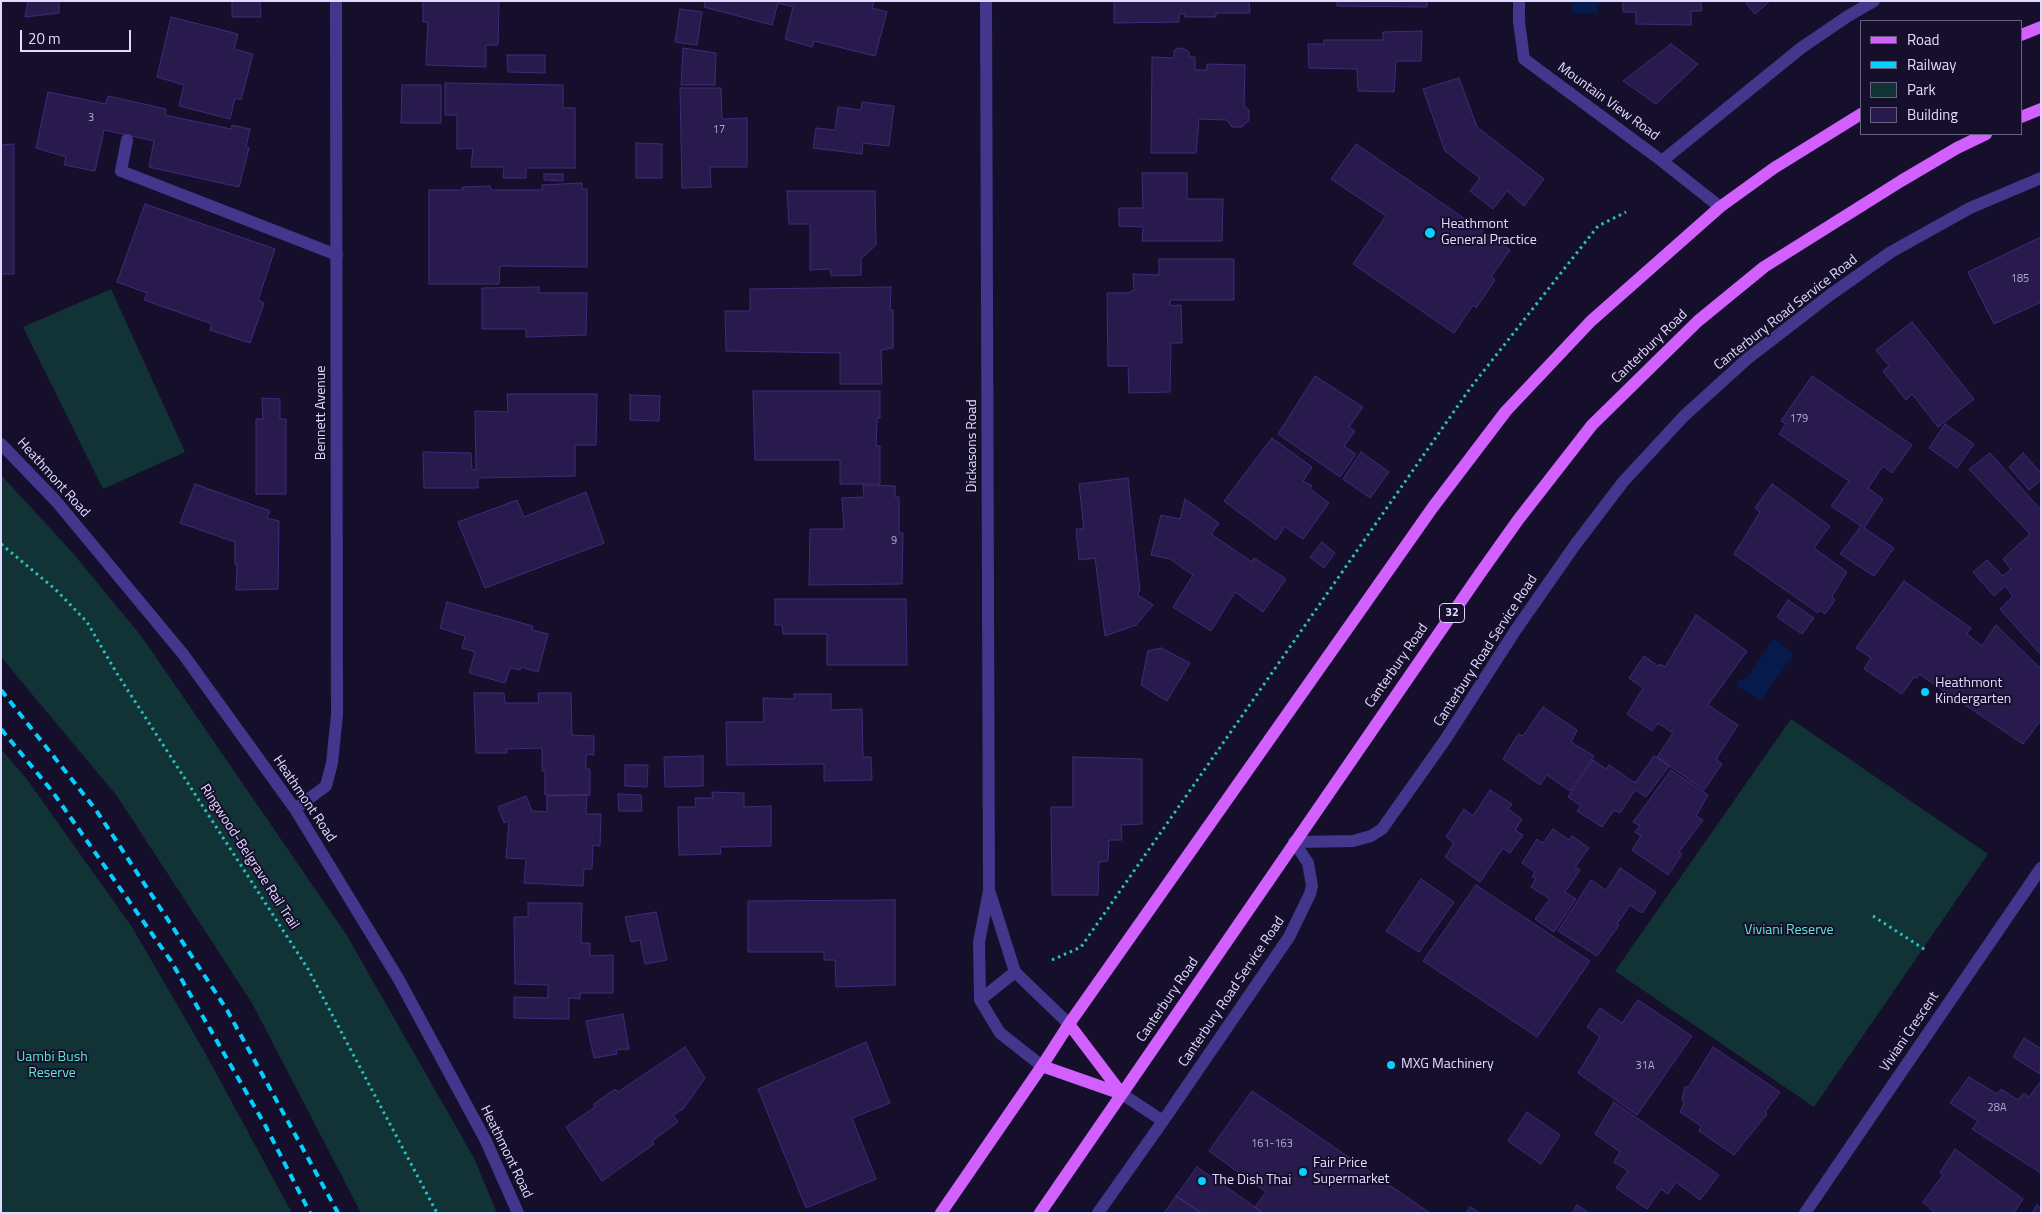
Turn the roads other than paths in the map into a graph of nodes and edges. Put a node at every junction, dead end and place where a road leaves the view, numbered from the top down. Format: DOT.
graph roads {
  1 [pos="336,1"];
  2 [pos="986,1"];
  3 [pos="1519,1"];
  4 [pos="1874,1"];
  5 [pos="2041,27"];
  6 [pos="2022,35"];
  7 [pos="2041,109"];
  8 [pos="1860,115"];
  9 [pos="2022,118"];
  10 [pos="1984,135"];
  11 [pos="127,140"];
  12 [pos="1662,160"];
  13 [pos="2041,178"];
  14 [pos="1720,207"];
  15 [pos="336,255"];
  16 [pos="1,444"];
  17 [pos="295,809"];
  18 [pos="1294,842"];
  19 [pos="2041,868"];
  20 [pos="989,891"];
  21 [pos="1015,972"];
  22 [pos="980,1000"];
  23 [pos="1069,1024"];
  24 [pos="1042,1066"];
  25 [pos="1122,1094"];
  26 [pos="1163,1121"];
  27 [pos="518,1213"];
  28 [pos="941,1213"];
  29 [pos="1040,1213"];
  30 [pos="1098,1213"];
  31 [pos="1805,1213"];
  1 -- 15 [label="street, Bennett Avenue"];
  2 -- 20 [label="street, Dickasons Road"];
  3 -- 12 [label="street, Mountain View Road"];
  4 -- 12 [label="street"];
  5 -- 6 [label="main road"];
  7 -- 9 [label="main road"];
  8 -- 14 [label="main road"];
  10 -- 18 [label="main road, Canterbury Road / 32"];
  11 -- 15 [label="street"];
  12 -- 14 [label="street, Mountain View Road"];
  13 -- 18 [label="street, Canterbury Road Service Road"];
  14 -- 23 [label="main road"];
  15 -- 17 [label="street, Bennett Avenue"];
  16 -- 17 [label="street, Heathmont Road"];
  17 -- 27 [label="street, Heathmont Road"];
  18 -- 25 [label="main road, Canterbury Road / 32"];
  18 -- 26 [label="street, Canterbury Road Service Road"];
  19 -- 31 [label="street, Viviani Crescent"];
  20 -- 21 [label="street, Dickasons Road"];
  20 -- 22 [label="street, Dickasons Road"];
  21 -- 22 [label="street"];
  21 -- 23 [label="street, Dickasons Road"];
  22 -- 24 [label="street"];
  23 -- 24 [label="main road"];
  23 -- 25 [label="main road"];
  24 -- 25 [label="main road"];
  24 -- 28 [label="main road"];
  25 -- 26 [label="street"];
  25 -- 29 [label="main road, Canterbury Road / 32"];
  26 -- 30 [label="street, Canterbury Road Service Road"];
}
